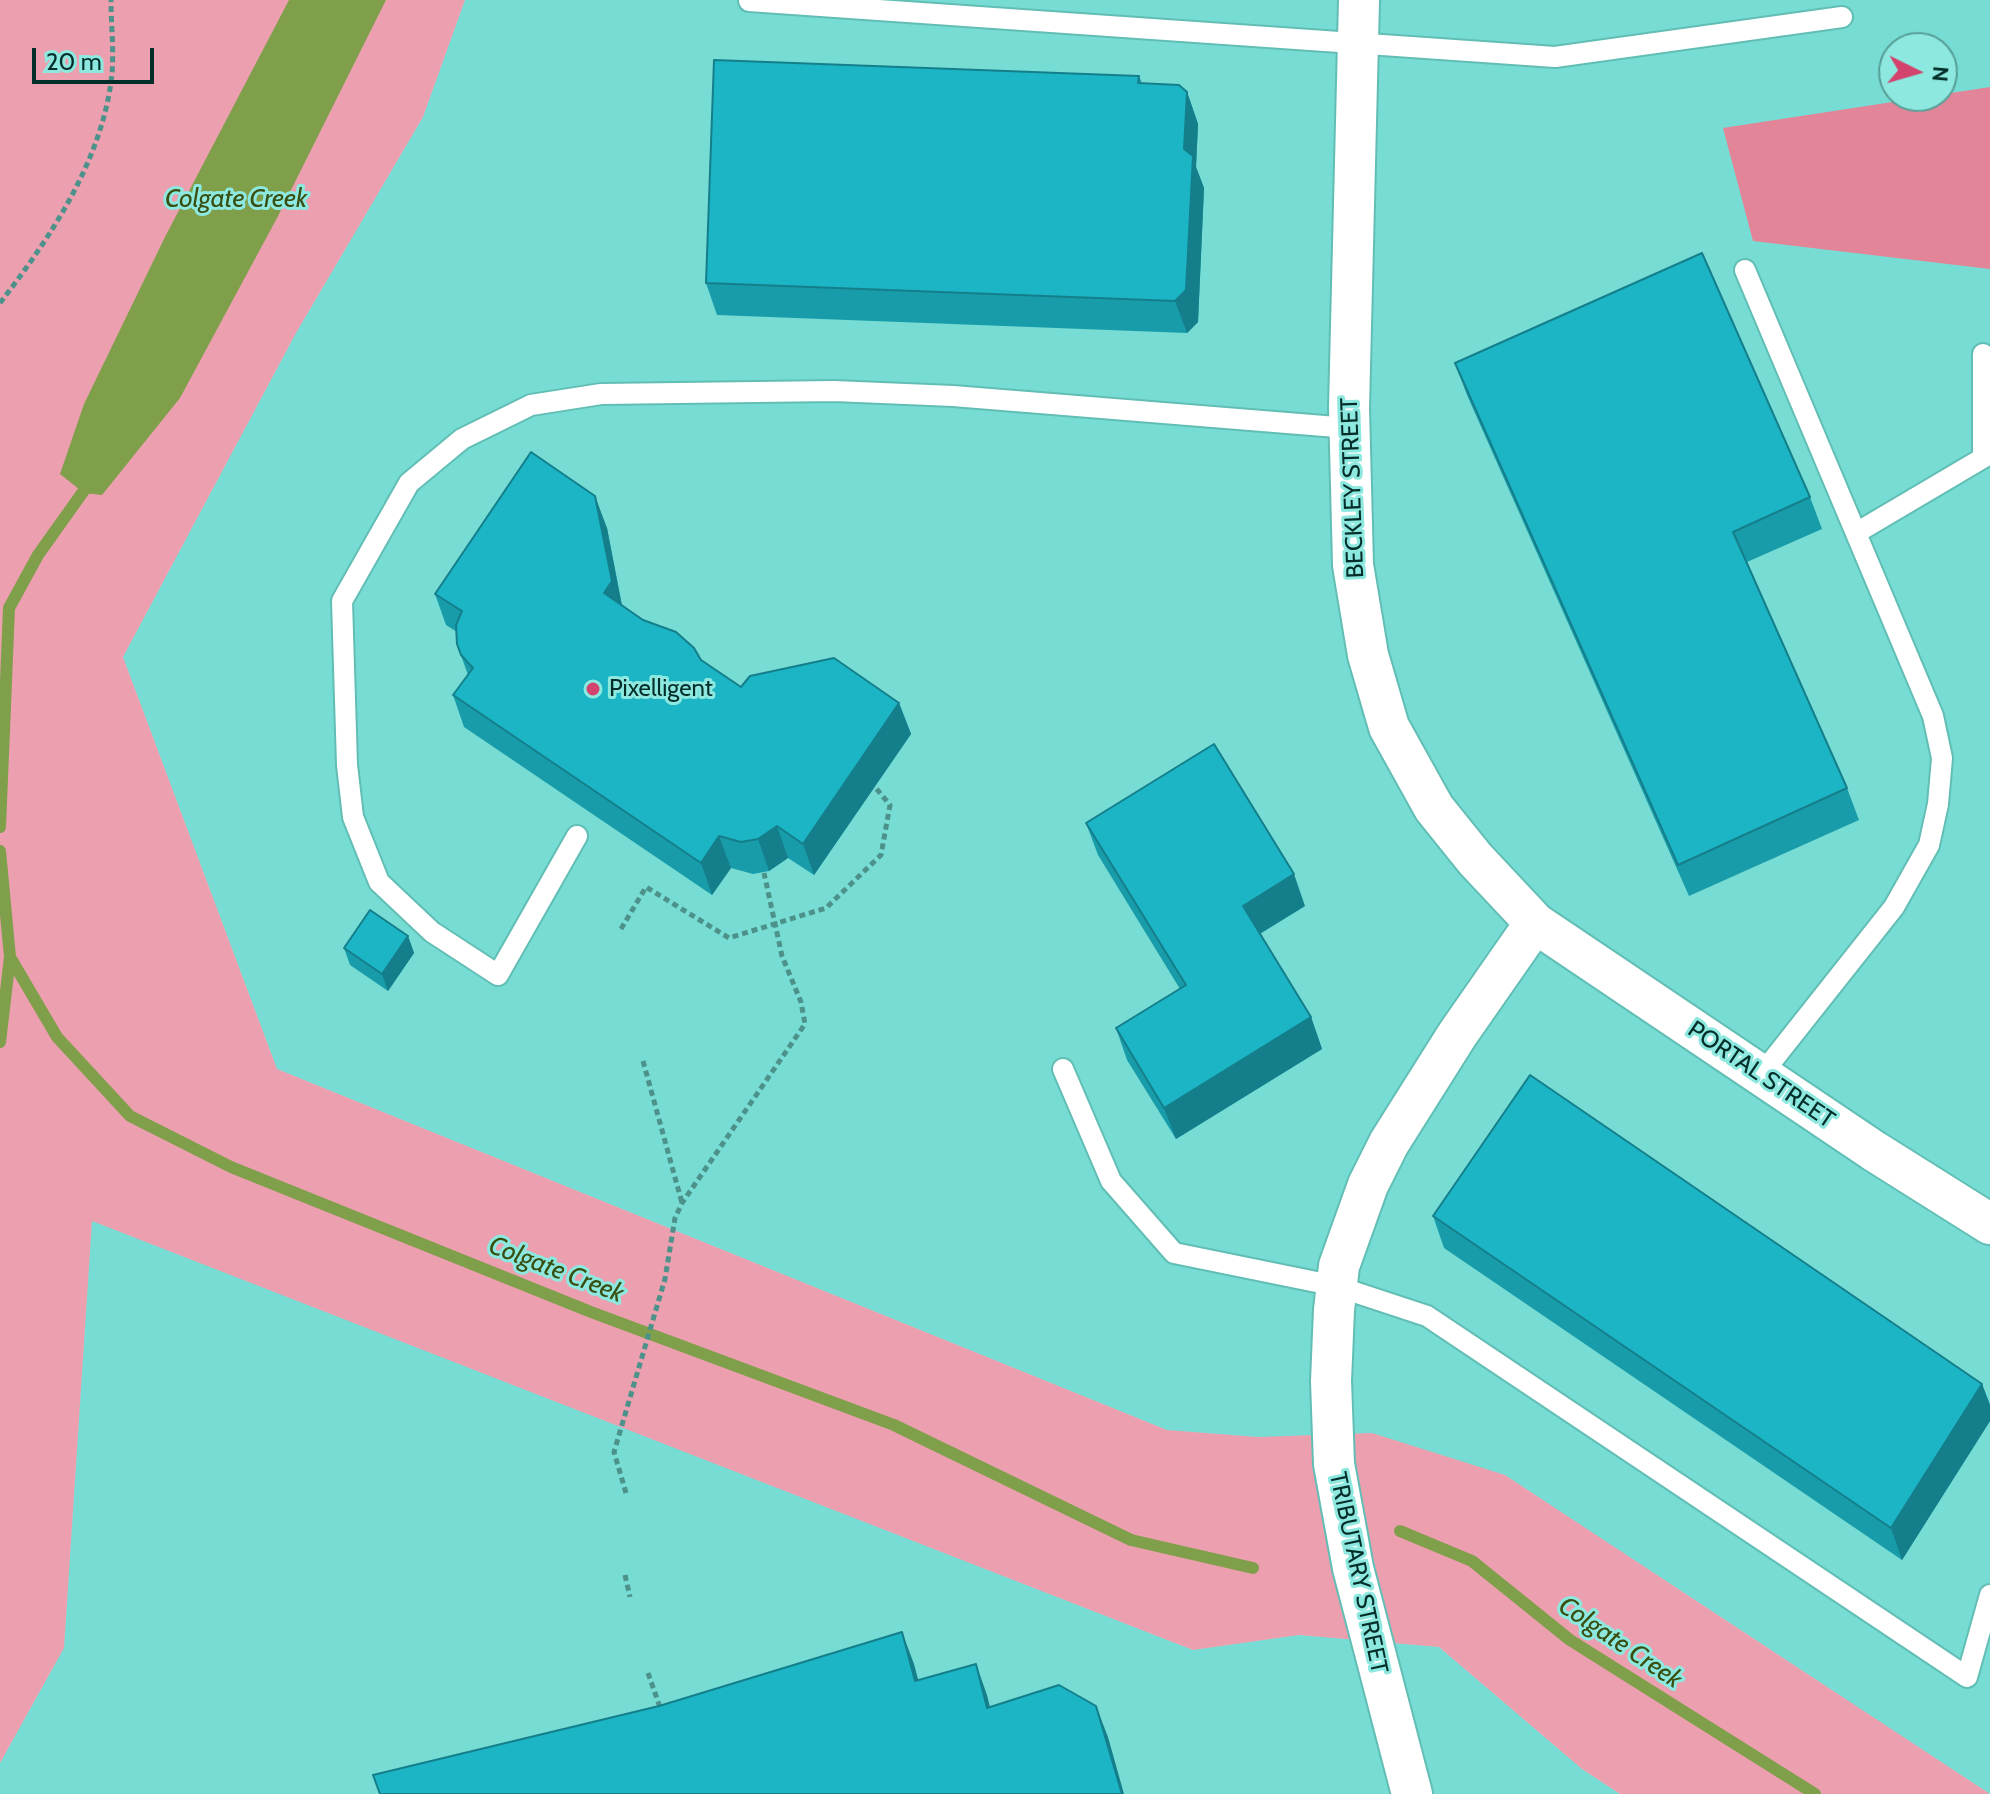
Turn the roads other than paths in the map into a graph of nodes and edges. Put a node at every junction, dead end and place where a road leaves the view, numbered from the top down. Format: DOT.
graph roads {
  1 [pos="1359,0"];
  2 [pos="749,1"];
  3 [pos="1842,17"];
  4 [pos="1357,44"];
  5 [pos="1745,270"];
  6 [pos="1983,354"];
  7 [pos="1349,428"];
  8 [pos="1856,533"];
  9 [pos="577,836"];
  10 [pos="1535,923"];
  11 [pos="1063,1069"];
  12 [pos="1761,1075"];
  13 [pos="1990,1224"];
  14 [pos="1336,1286"];
  15 [pos="1990,1595"];
  16 [pos="1412,1794"];
  1 -- 4 [label="street, BECKLEY STREET"];
  2 -- 4 [label="lane"];
  3 -- 4 [label="lane"];
  4 -- 7 [label="street, BECKLEY STREET"];
  5 -- 8 [label="lane"];
  6 -- 8 [label="lane"];
  7 -- 9 [label="lane"];
  7 -- 10 [label="street, BECKLEY STREET"];
  8 -- 12 [label="lane"];
  10 -- 12 [label="street, PORTAL STREET"];
  10 -- 14 [label="street, TRIBUTARY STREET"];
  11 -- 14 [label="lane"];
  12 -- 13 [label="street, PORTAL STREET"];
  14 -- 15 [label="lane"];
  14 -- 16 [label="street, TRIBUTARY STREET"];
}
